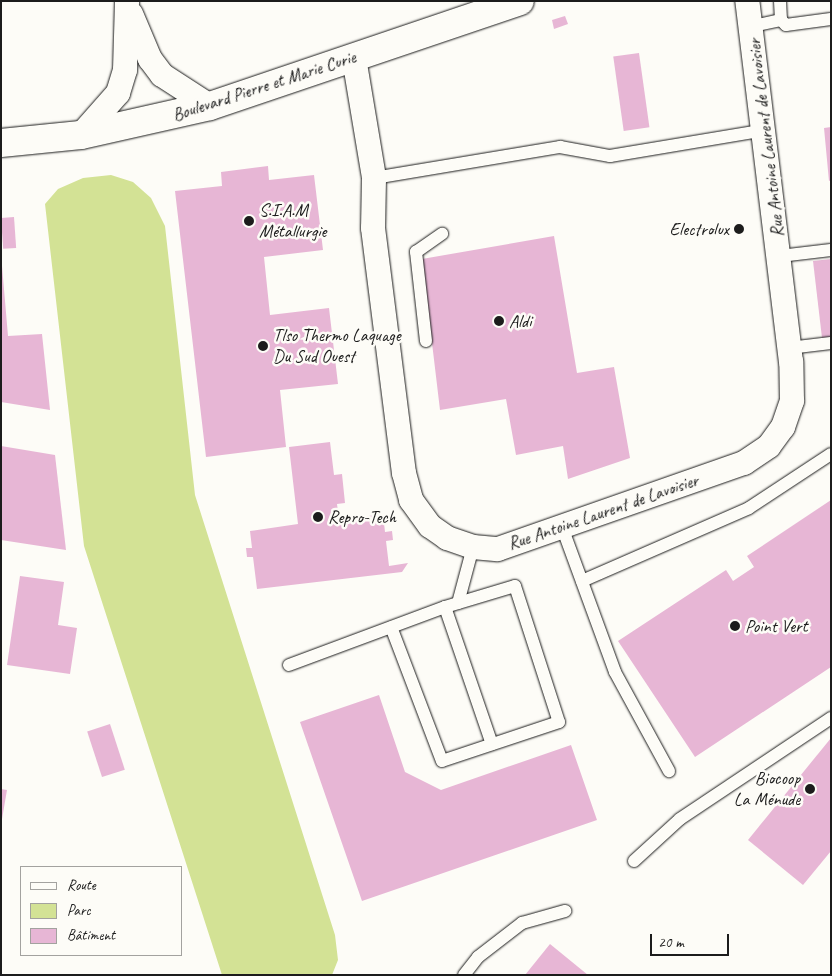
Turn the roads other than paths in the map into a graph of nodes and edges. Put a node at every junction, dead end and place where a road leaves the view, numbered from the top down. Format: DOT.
graph roads {
  1 [pos="520,1"];
  2 [pos="746,1"];
  3 [pos="780,1"];
  4 [pos="128,5"];
  5 [pos="831,19"];
  6 [pos="781,20"];
  7 [pos="753,26"];
  8 [pos="354,58"];
  9 [pos="210,106"];
  10 [pos="765,130"];
  11 [pos="81,135"];
  12 [pos="1,143"];
  13 [pos="374,178"];
  14 [pos="442,234"];
  15 [pos="831,250"];
  16 [pos="780,256"];
  17 [pos="426,341"];
  18 [pos="831,343"];
  19 [pos="789,348"];
  20 [pos="831,454"];
  21 [pos="562,527"];
  22 [pos="472,547"];
  23 [pos="582,581"];
  24 [pos="458,603"];
  25 [pos="445,607"];
  26 [pos="391,627"];
  27 [pos="290,665"];
  28 [pos="831,718"];
  29 [pos="492,744"];
  30 [pos="669,771"];
  31 [pos="634,861"];
  32 [pos="565,911"];
  33 [pos="464,975"];
  1 -- 8 [label="street, Boulevard Pierre et Marie Curie"];
  2 -- 7 [label="street, Rue Antoine Laurent de Lavoisier"];
  3 -- 6 [label="lane"];
  4 -- 9 [label="street"];
  4 -- 11 [label="street"];
  5 -- 6 [label="lane"];
  6 -- 7 [label="lane"];
  7 -- 10 [label="street, Rue Antoine Laurent de Lavoisier"];
  8 -- 9 [label="street, Boulevard Pierre et Marie Curie"];
  8 -- 13 [label="street, Rue Antoine Laurent de Lavoisier"];
  9 -- 11 [label="street, Boulevard Pierre et Marie Curie"];
  10 -- 13 [label="lane"];
  10 -- 16 [label="street, Rue Antoine Laurent de Lavoisier"];
  11 -- 12 [label="street, Boulevard Pierre et Marie Curie"];
  13 -- 22 [label="street, Rue Antoine Laurent de Lavoisier"];
  14 -- 17 [label="lane"];
  15 -- 16 [label="lane"];
  16 -- 19 [label="street, Rue Antoine Laurent de Lavoisier"];
  18 -- 19 [label="lane"];
  19 -- 21 [label="street, Rue Antoine Laurent de Lavoisier"];
  20 -- 23 [label="lane"];
  21 -- 22 [label="street, Rue Antoine Laurent de Lavoisier"];
  21 -- 23 [label="lane"];
  22 -- 24 [label="lane"];
  23 -- 30 [label="lane"];
  24 -- 25 [label="lane"];
  24 -- 29 [label="lane"];
  25 -- 26 [label="lane"];
  25 -- 29 [label="lane"];
  26 -- 27 [label="lane"];
  26 -- 29 [label="lane"];
  28 -- 31 [label="lane"];
  32 -- 33 [label="lane"];
}
